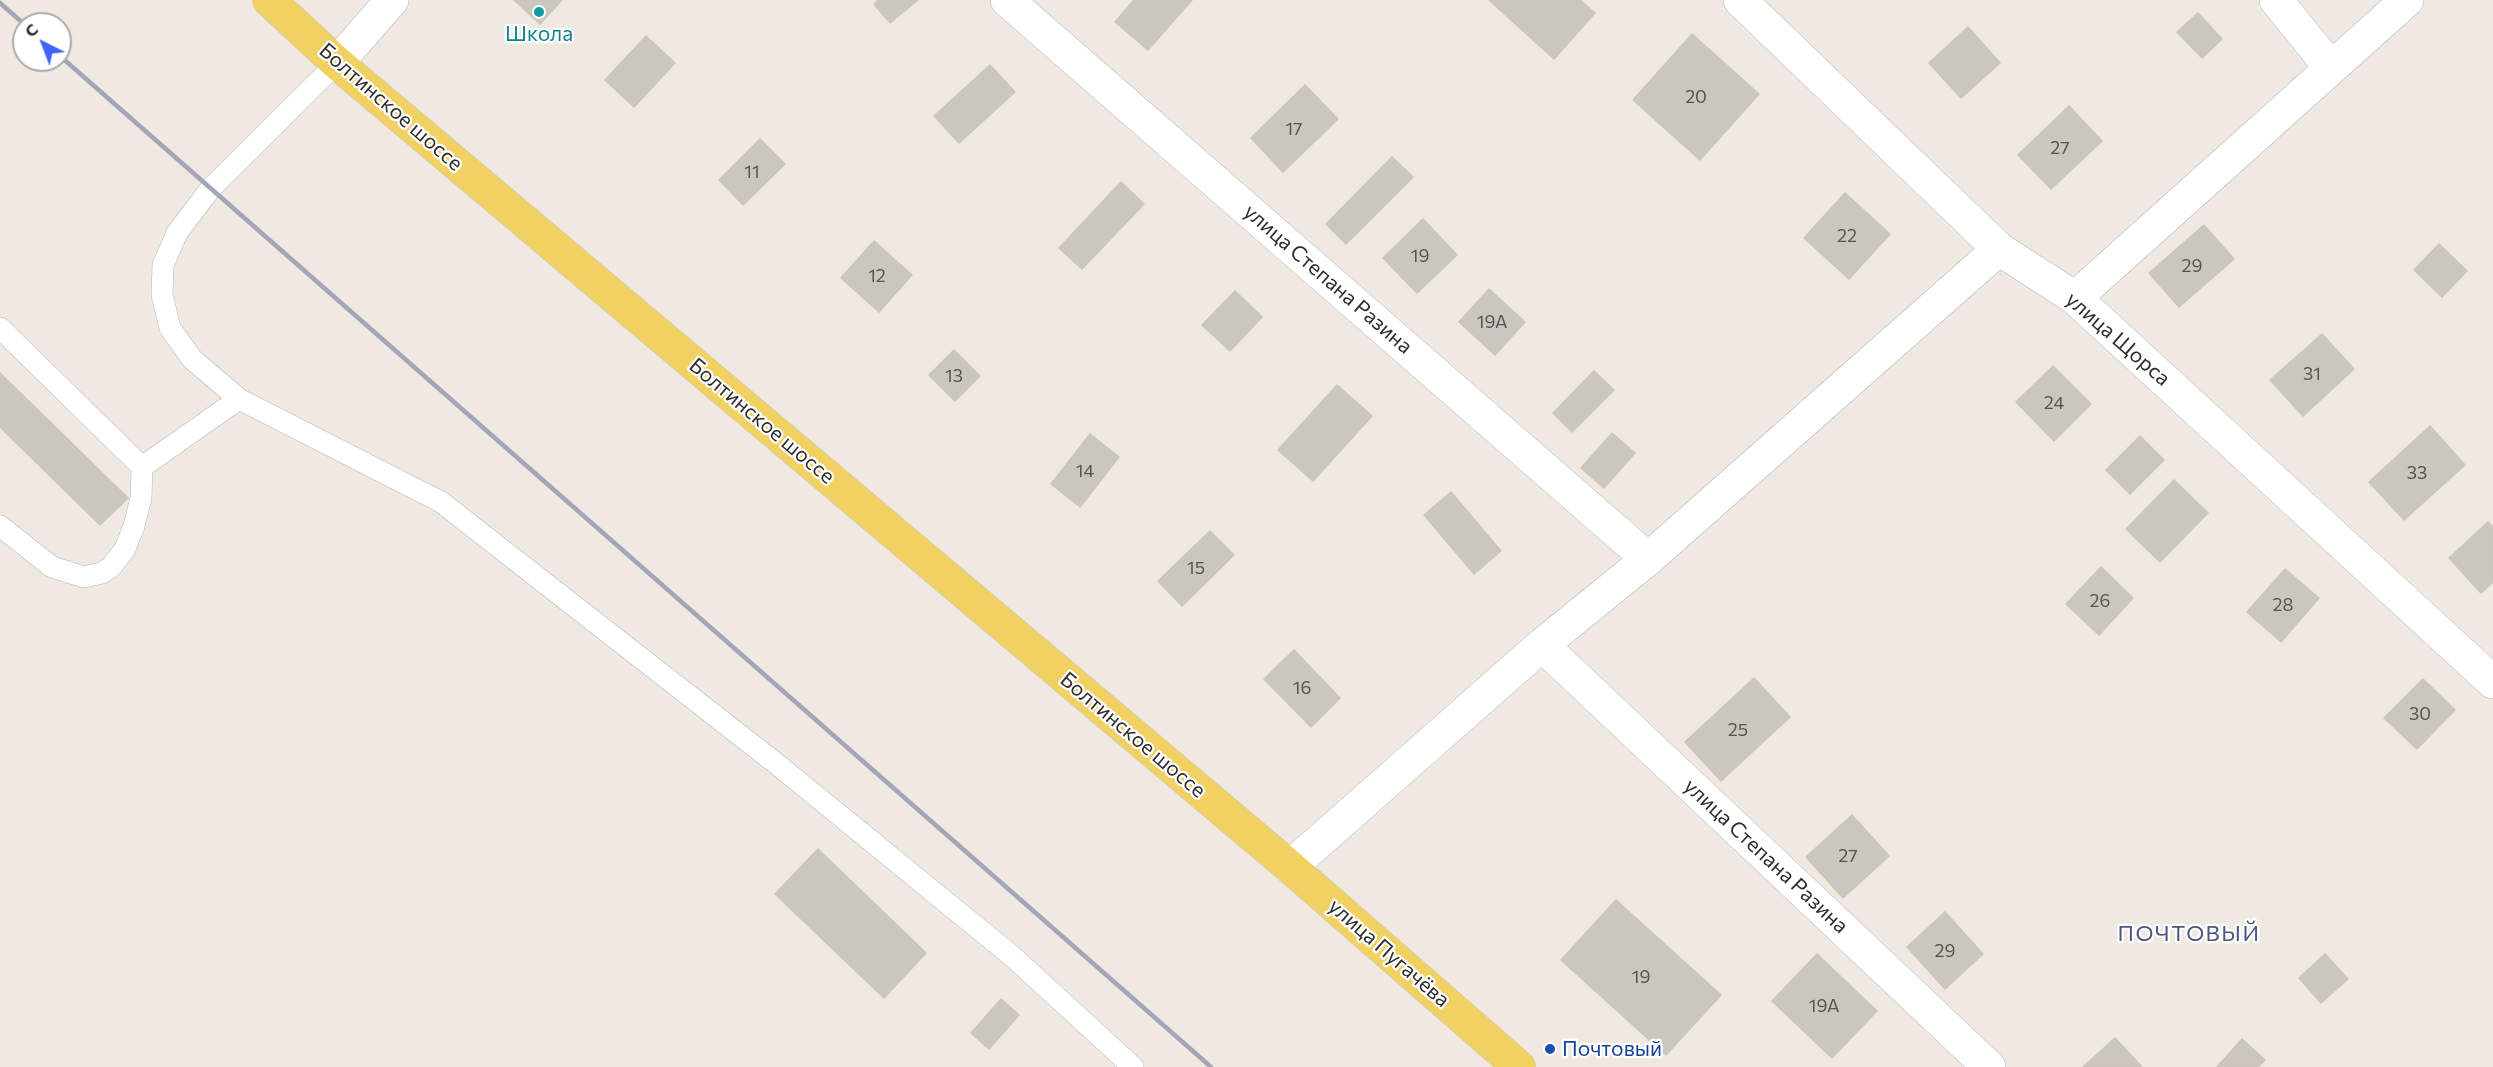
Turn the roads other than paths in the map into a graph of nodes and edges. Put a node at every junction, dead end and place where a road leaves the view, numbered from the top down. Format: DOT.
graph roads {
  1 [pos="269,0"];
  2 [pos="392,0"];
  3 [pos="1007,0"];
  4 [pos="1740,0"];
  5 [pos="2276,0"];
  6 [pos="2408,0"];
  7 [pos="338,63"];
  8 [pos="2331,68"];
  9 [pos="1999,249"];
  10 [pos="2075,298"];
  11 [pos="0,328"];
  12 [pos="239,399"];
  13 [pos="142,467"];
  14 [pos="0,526"];
  15 [pos="1648,559"];
  16 [pos="1542,645"];
  17 [pos="2493,682"];
  18 [pos="1257,840"];
  19 [pos="1290,867"];
  20 [pos="1133,1067"];
  21 [pos="1519,1067"];
  22 [pos="1989,1067"];
  1 -- 7 [label="main road, Болтинское шоссе"];
  2 -- 7 [label="street"];
  3 -- 15 [label="street, улица Степана Разина"];
  4 -- 9 [label="street, улица Щорса"];
  5 -- 8 [label="street"];
  6 -- 8 [label="street"];
  7 -- 12 [label="lane"];
  7 -- 18 [label="main road, Болтинское шоссе"];
  8 -- 10 [label="street"];
  9 -- 10 [label="street, улица Щорса"];
  9 -- 15 [label="street"];
  10 -- 17 [label="street, улица Щорса"];
  11 -- 13 [label="lane"];
  12 -- 13 [label="lane"];
  12 -- 20 [label="lane"];
  13 -- 14 [label="lane"];
  15 -- 16 [label="street"];
  16 -- 19 [label="street"];
  16 -- 22 [label="street, улица Степана Разина"];
  18 -- 19 [label="main road, улица Пугачёва"];
  19 -- 21 [label="main road, улица Пугачёва"];
}
